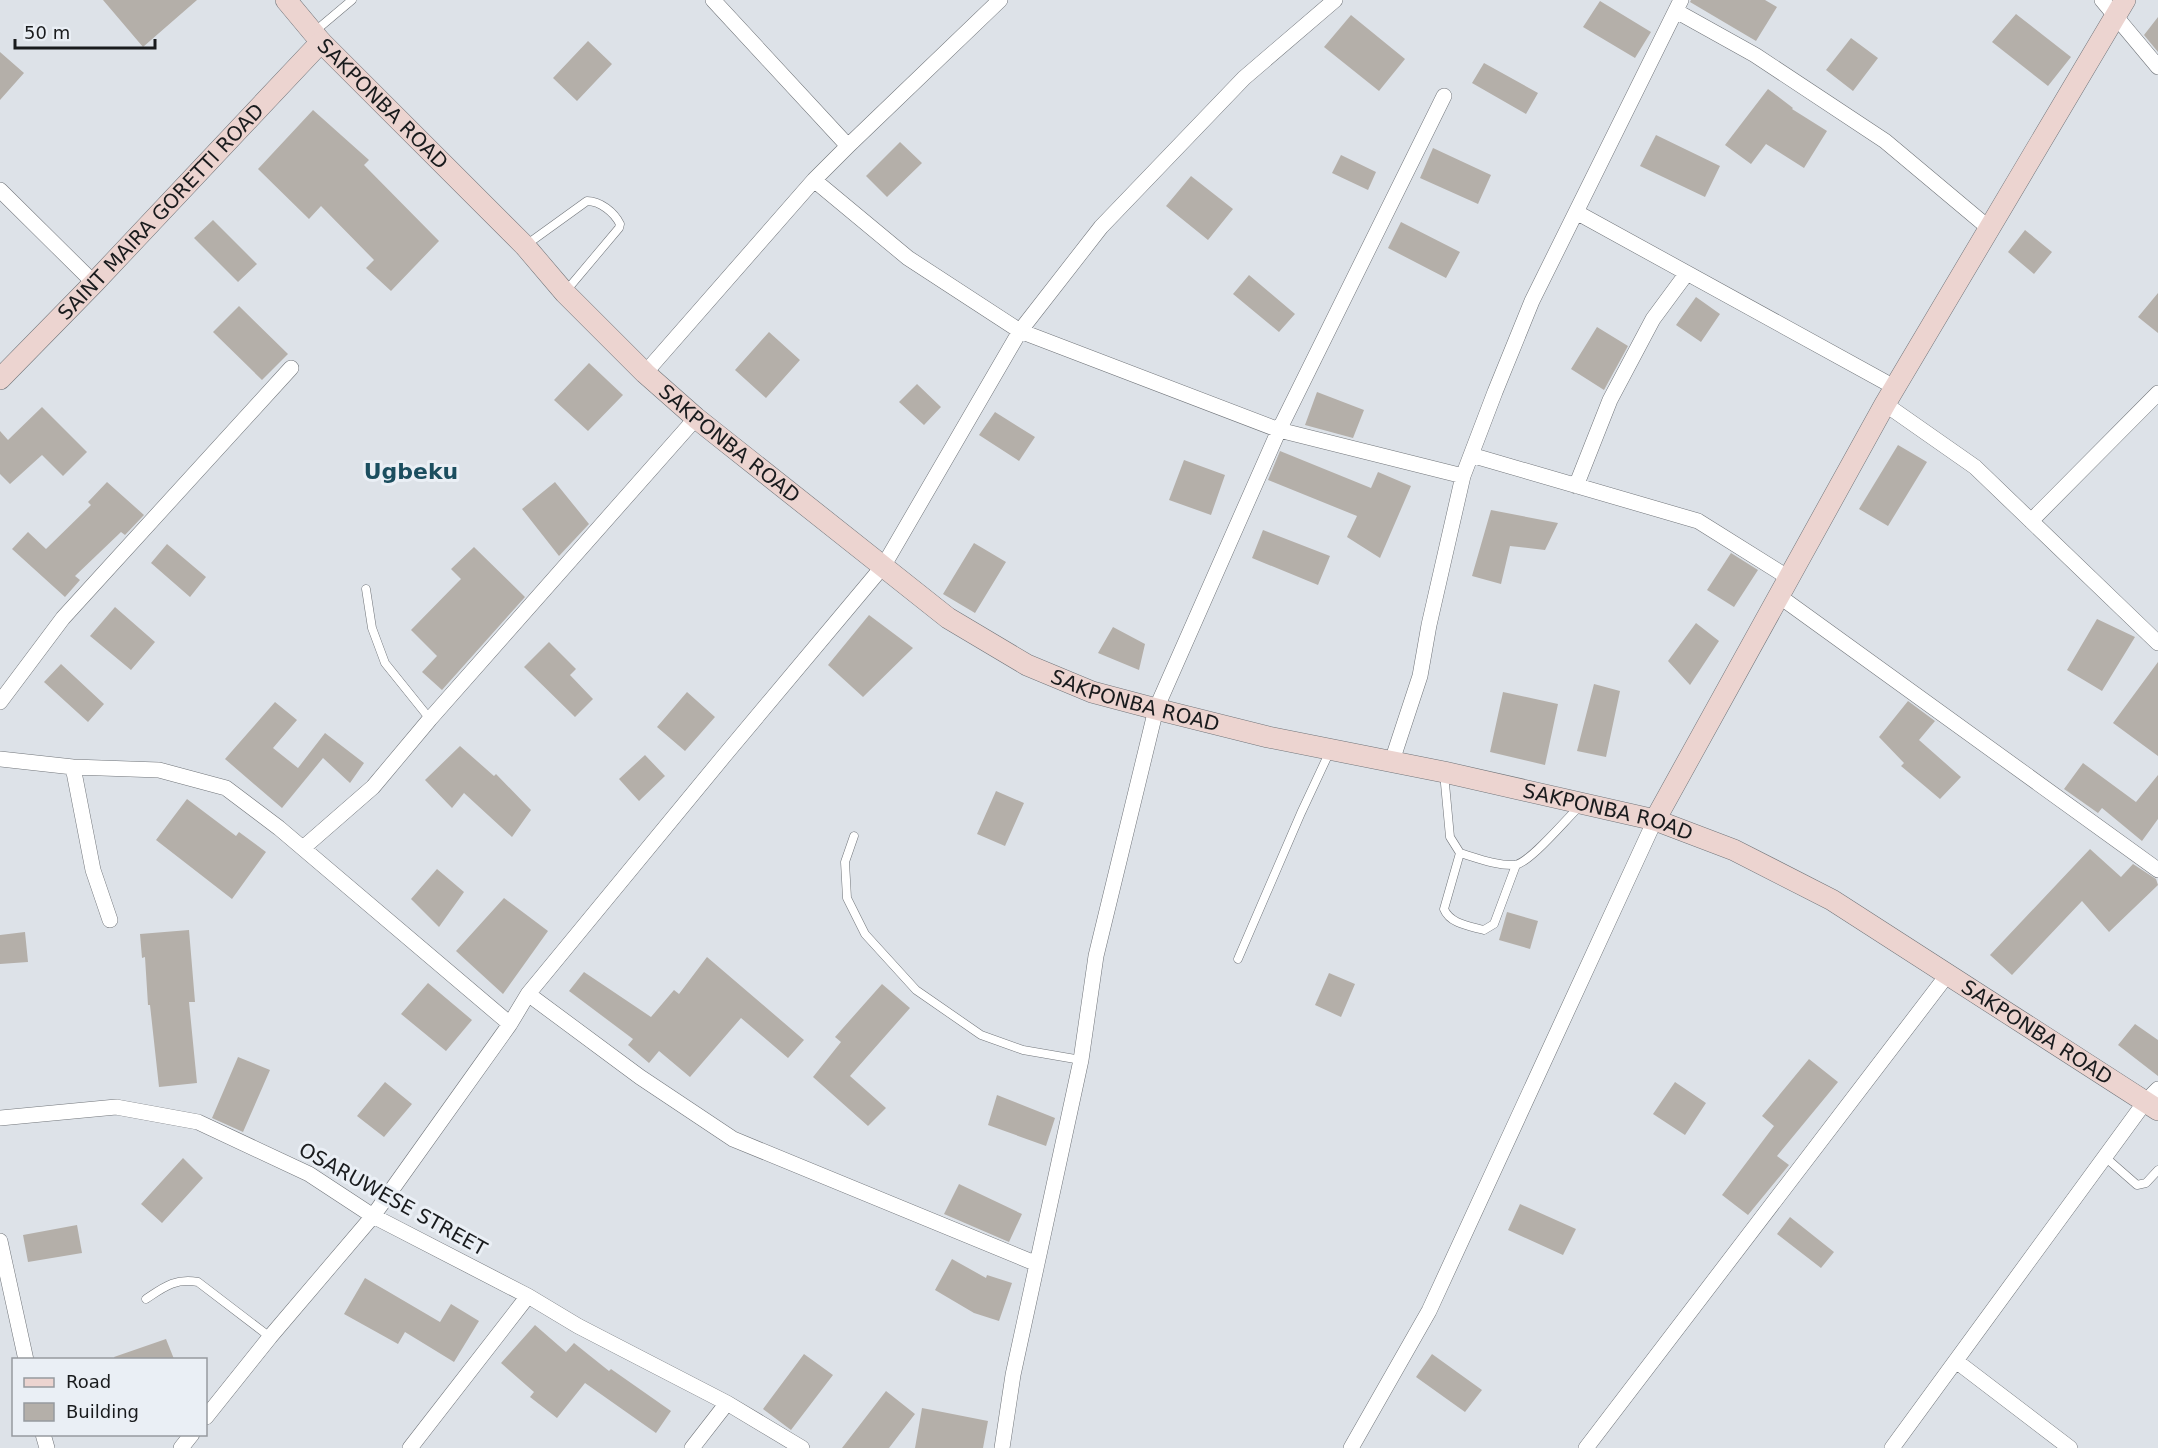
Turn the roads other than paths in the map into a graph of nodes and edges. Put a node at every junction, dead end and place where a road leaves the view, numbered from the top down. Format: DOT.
graph roads {
  1 [pos="285,0"];
  2 [pos="352,0"];
  3 [pos="713,0"];
  4 [pos="1000,0"];
  5 [pos="1335,0"];
  6 [pos="2102,0"];
  7 [pos="1679,5"];
  8 [pos="2120,9"];
  9 [pos="317,38"];
  10 [pos="2158,67"];
  11 [pos="1444,96"];
  12 [pos="848,146"];
  13 [pos="814,180"];
  14 [pos="0,190"];
  15 [pos="1576,212"];
  16 [pos="1990,229"];
  17 [pos="525,246"];
  18 [pos="1687,273"];
  19 [pos="94,284"];
  20 [pos="565,293"];
  21 [pos="1020,331"];
  22 [pos="291,368"];
  23 [pos="645,373"];
  24 [pos="0,379"];
  25 [pos="2158,393"];
  26 [pos="1890,396"];
  27 [pos="696,418"];
  28 [pos="1279,430"];
  29 [pos="1471,455"];
  30 [pos="1463,476"];
  31 [pos="1576,486"];
  32 [pos="2031,521"];
  33 [pos="884,565"];
  34 [pos="1784,587"];
  35 [pos="366,589"];
  36 [pos="2158,643"];
  37 [pos="0,702"];
  38 [pos="1156,709"];
  39 [pos="430,719"];
  40 [pos="1331,749"];
  41 [pos="0,759"];
  42 [pos="1392,761"];
  43 [pos="73,767"];
  44 [pos="1444,772"];
  45 [pos="1582,803"];
  46 [pos="1655,820"];
  47 [pos="854,836"];
  48 [pos="303,848"];
  49 [pos="1460,853"];
  50 [pos="1516,865"];
  51 [pos="2158,870"];
  52 [pos="110,920"];
  53 [pos="1238,958"];
  54 [pos="1947,974"];
  55 [pos="528,994"];
  56 [pos="510,1024"];
  57 [pos="1081,1060"];
  58 [pos="2154,1100"];
  59 [pos="0,1118"];
  60 [pos="2105,1156"];
  61 [pos="2158,1170"];
  62 [pos="373,1216"];
  63 [pos="0,1241"];
  64 [pos="1037,1264"];
  65 [pos="528,1296"];
  66 [pos="146,1299"];
  67 [pos="15,1312"];
  68 [pos="0,1317"];
  69 [pos="270,1337"];
  70 [pos="26,1358"];
  71 [pos="1956,1360"];
  72 [pos="727,1403"];
  73 [pos="207,1417"];
  74 [pos="190,1436"];
  75 [pos="181,1448"];
  76 [pos="410,1448"];
  77 [pos="692,1448"];
  78 [pos="802,1448"];
  79 [pos="1002,1448"];
  80 [pos="1351,1448"];
  81 [pos="1586,1448"];
  82 [pos="1892,1448"];
  83 [pos="2070,1448"];
  1 -- 9 [label="main road, SAKPONBA ROAD"];
  2 -- 9 [label="lane"];
  3 -- 12 [label="street"];
  4 -- 12 [label="street"];
  5 -- 21 [label="street"];
  6 -- 8 [label="street"];
  7 -- 15 [label="street"];
  7 -- 16 [label="street"];
  8 -- 10 [label="street"];
  8 -- 16 [label="main road"];
  9 -- 17 [label="main road, SAKPONBA ROAD"];
  9 -- 19 [label="main road, SAINT MAIRA GORETTI ROAD"];
  11 -- 28 [label="street"];
  12 -- 13 [label="street"];
  13 -- 21 [label="street"];
  13 -- 23 [label="street"];
  14 -- 19 [label="street"];
  15 -- 18 [label="street"];
  15 -- 29 [label="street"];
  16 -- 26 [label="main road"];
  17 -- 20 [label="main road, SAKPONBA ROAD"];
  17 -- 20 [label="lane"];
  18 -- 26 [label="street"];
  18 -- 31 [label="street"];
  19 -- 24 [label="main road, SAINT MAIRA GORETTI ROAD"];
  20 -- 23 [label="main road, SAKPONBA ROAD"];
  21 -- 28 [label="street"];
  21 -- 33 [label="street"];
  22 -- 37 [label="street"];
  23 -- 27 [label="main road, SAKPONBA ROAD"];
  25 -- 32 [label="street"];
  26 -- 32 [label="street"];
  26 -- 34 [label="main road"];
  27 -- 33 [label="main road, SAKPONBA ROAD"];
  27 -- 39 [label="street"];
  28 -- 30 [label="street"];
  28 -- 38 [label="street"];
  29 -- 30 [label="street"];
  29 -- 31 [label="street"];
  30 -- 42 [label="street"];
  31 -- 34 [label="street"];
  32 -- 36 [label="street"];
  33 -- 38 [label="main road, SAKPONBA ROAD"];
  33 -- 55 [label="street"];
  34 -- 46 [label="main road"];
  34 -- 51 [label="street"];
  35 -- 39 [label="lane"];
  38 -- 40 [label="main road, SAKPONBA ROAD"];
  38 -- 57 [label="street"];
  39 -- 48 [label="street"];
  40 -- 42 [label="main road, SAKPONBA ROAD"];
  40 -- 53 [label="lane"];
  41 -- 43 [label="street"];
  42 -- 44 [label="main road, SAKPONBA ROAD"];
  43 -- 48 [label="street"];
  43 -- 52 [label="street"];
  44 -- 45 [label="main road, SAKPONBA ROAD"];
  44 -- 49 [label="lane"];
  45 -- 46 [label="main road, SAKPONBA ROAD"];
  45 -- 50 [label="lane"];
  46 -- 54 [label="main road, SAKPONBA ROAD"];
  46 -- 80 [label="street"];
  47 -- 57 [label="lane"];
  48 -- 56 [label="street"];
  49 -- 50 [label="lane"];
  49 -- 50 [label="lane"];
  54 -- 58 [label="main road, SAKPONBA ROAD"];
  54 -- 81 [label="street"];
  55 -- 56 [label="street"];
  55 -- 64 [label="street"];
  56 -- 62 [label="street"];
  57 -- 64 [label="street"];
  58 -- 60 [label="street"];
  59 -- 62 [label="street, OSARUWESE STREET"];
  60 -- 61 [label="lane"];
  60 -- 71 [label="street"];
  62 -- 65 [label="street, OSARUWESE STREET"];
  62 -- 69 [label="street"];
  63 -- 67 [label="street"];
  64 -- 79 [label="street"];
  65 -- 72 [label="street, OSARUWESE STREET"];
  65 -- 76 [label="street"];
  66 -- 69 [label="lane"];
  67 -- 68 [label="street"];
  67 -- 70 [label="street"];
  69 -- 73 [label="street"];
  71 -- 82 [label="street"];
  71 -- 83 [label="street"];
  72 -- 77 [label="street"];
  72 -- 78 [label="street, OSARUWESE STREET"];
  74 -- 75 [label="street"];
}
